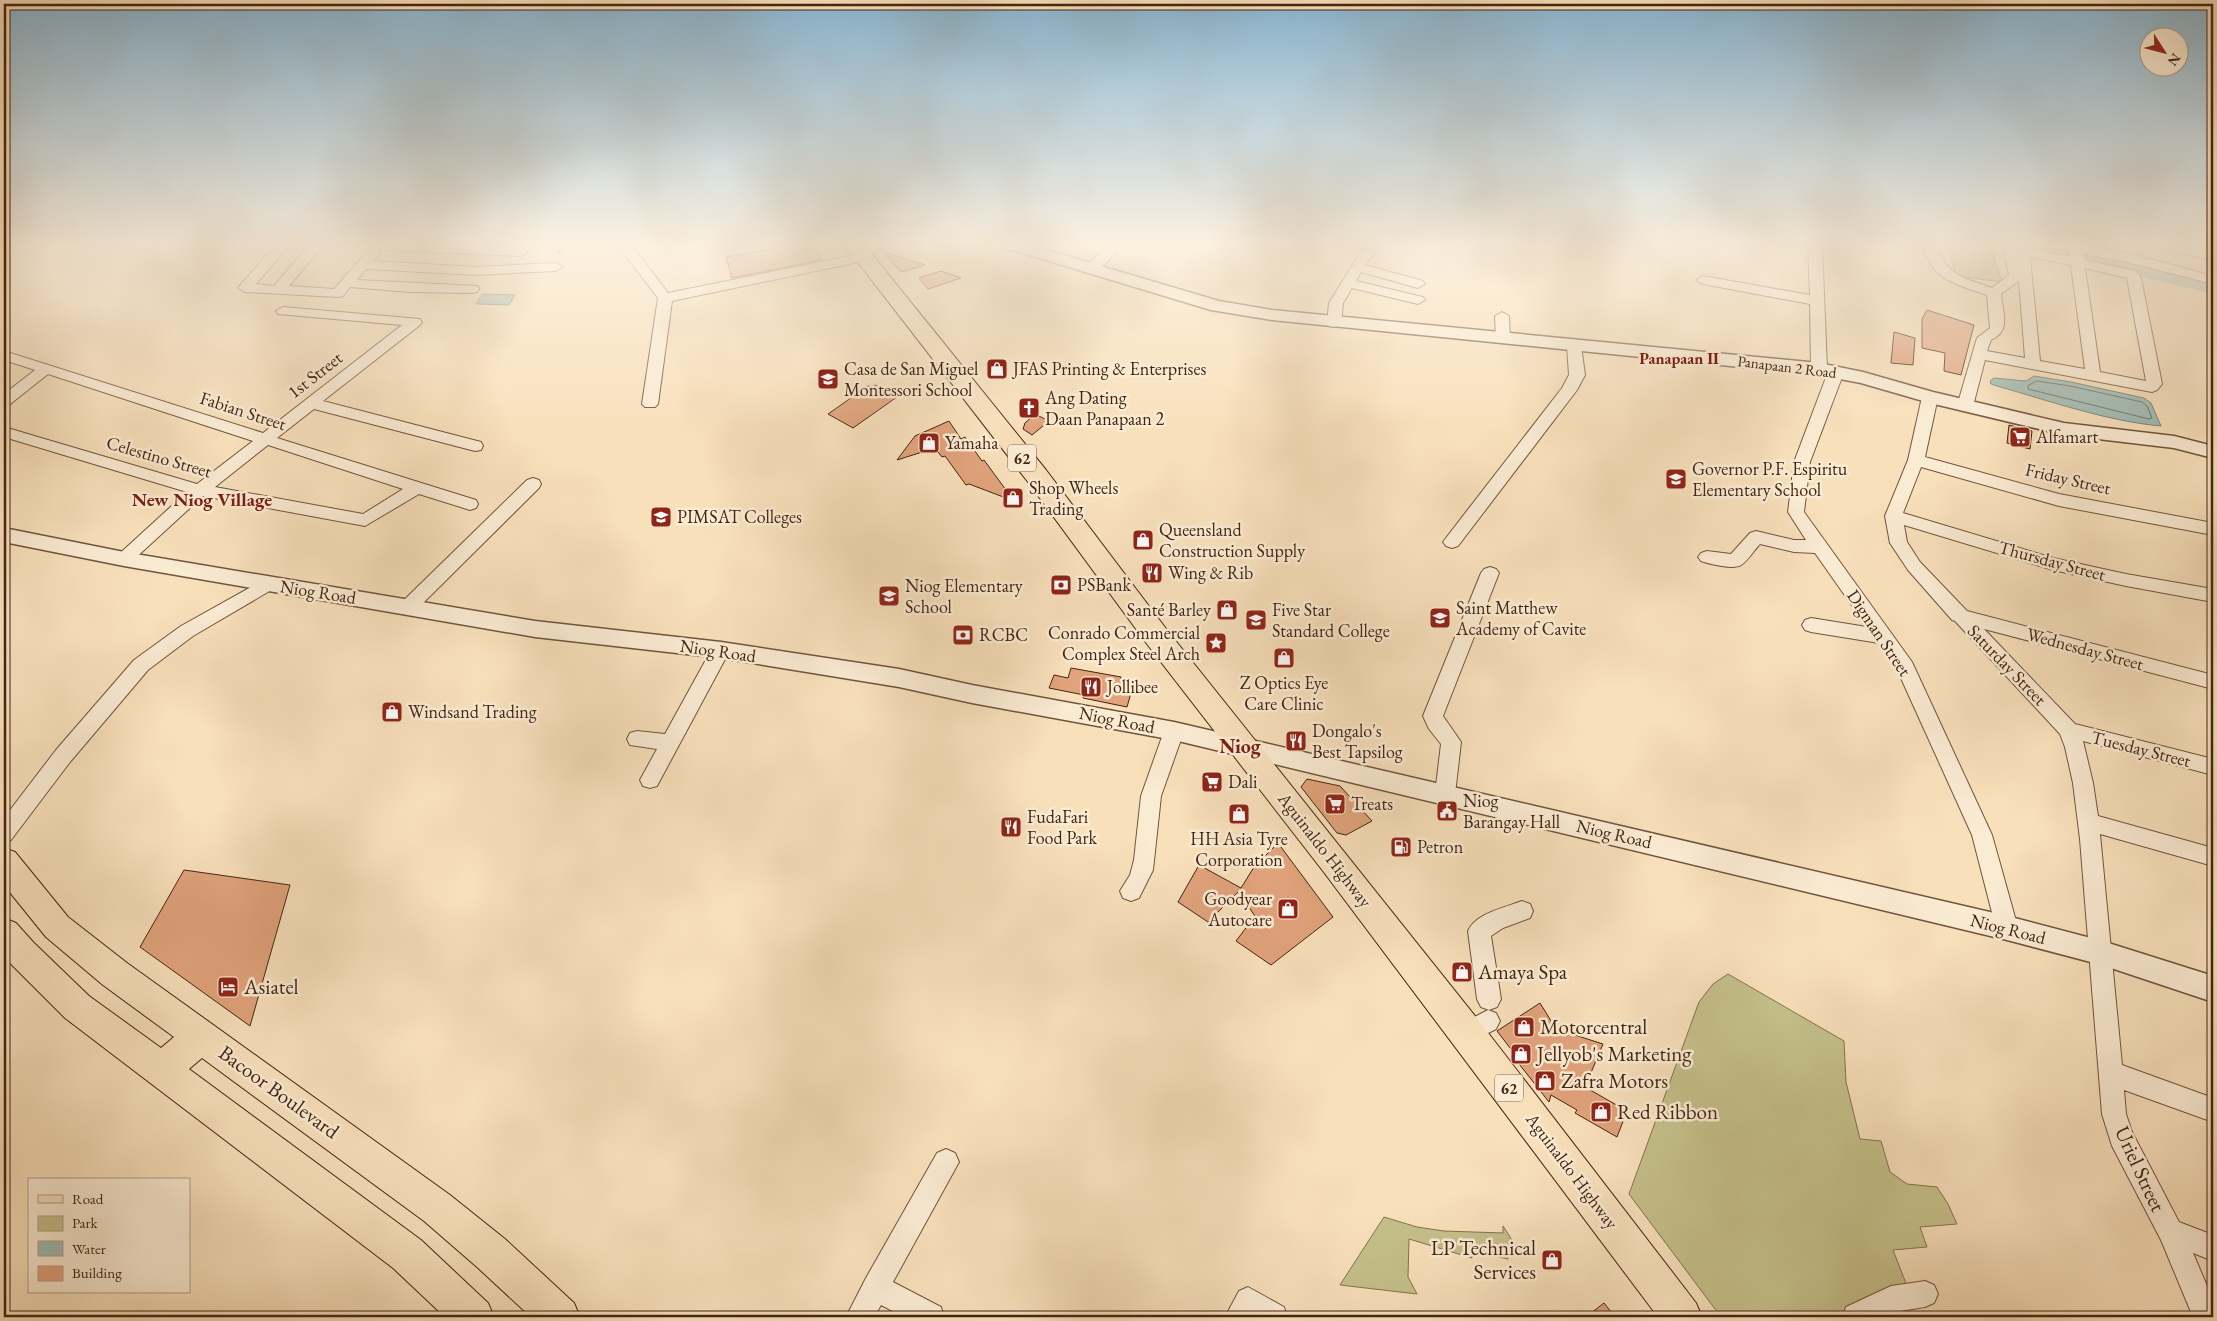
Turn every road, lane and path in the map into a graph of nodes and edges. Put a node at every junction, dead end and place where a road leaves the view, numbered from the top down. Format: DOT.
graph roads {
  1 [pos="665,305"];
  2 [pos="901,305"];
  3 [pos="1212,305"];
  4 [pos="1336,305"];
  5 [pos="1818,305"];
  6 [pos="1995,305"];
  7 [pos="2028,305"];
  8 [pos="2083,305"];
  9 [pos="2139,305"];
  10 [pos="283,310"];
  11 [pos="1502,316"];
  12 [pos="1334,323"];
  13 [pos="1503,339"];
  14 [pos="1574,346"];
  15 [pos="1979,354"];
  16 [pos="4,355"];
  17 [pos="2033,363"];
  18 [pos="47,368"];
  19 [pos="1827,370"];
  20 [pos="2093,376"];
  21 [pos="1930,398"];
  22 [pos="4,402"];
  23 [pos="311,403"];
  24 [pos="650,404"];
  25 [pos="1965,406"];
  26 [pos="4,432"];
  27 [pos="265,439"];
  28 [pos="475,446"];
  29 [pos="2213,452"];
  30 [pos="1916,460"];
  31 [pos="533,484"];
  32 [pos="417,488"];
  33 [pos="200,490"];
  34 [pos="470,504"];
  35 [pos="1892,516"];
  36 [pos="2213,529"];
  37 [pos="4,535"];
  38 [pos="1452,542"];
  39 [pos="1819,547"];
  40 [pos="1707,557"];
  41 [pos="124,559"];
  42 [pos="1490,574"];
  43 [pos="267,584"];
  44 [pos="2213,594"];
  45 [pos="408,607"];
  46 [pos="1958,614"];
  47 [pos="1811,625"];
  48 [pos="1884,637"];
  49 [pos="721,650"];
  50 [pos="2213,682"];
  51 [pos="2069,730"];
  52 [pos="1174,731"];
  53 [pos="637,739"];
  54 [pos="670,742"];
  55 [pos="1243,747"];
  56 [pos="2213,767"];
  57 [pos="650,780"];
  58 [pos="1445,794"];
  59 [pos="2089,822"];
  60 [pos="4,834"];
  61 [pos="2213,857"];
  62 [pos="4,862"];
  63 [pos="1131,891"];
  64 [pos="1522,911"];
  65 [pos="2007,928"];
  66 [pos="4,934"];
  67 [pos="2102,953"];
  68 [pos="2213,989"];
  69 [pos="1482,1018"];
  70 [pos="201,1036"];
  71 [pos="163,1069"];
  72 [pos="2111,1073"];
  73 [pos="2213,1110"];
  74 [pos="946,1162"];
  75 [pos="2170,1231"];
  76 [pos="2213,1248"];
  77 [pos="875,1287"];
  78 [pos="1925,1294"];
  79 [pos="474,1317"];
  80 [pos="560,1317"];
  81 [pos="859,1317"];
  82 [pos="931,1317"];
  83 [pos="1238,1317"];
  84 [pos="1274,1317"];
  85 [pos="1682,1317"];
  86 [pos="1856,1317"];
  87 [pos="2207,1317"];
  1 -- 24 [label="street"];
  2 -- 55 [label="main road, Aguinaldo Highway / 62"];
  3 -- 12 [label="street, Panapaan 2 Road"];
  4 -- 12 [label="street"];
  5 -- 19 [label="street"];
  6 -- 15 [label="street"];
  7 -- 17 [label="street"];
  8 -- 20 [label="street"];
  9 -- 20 [label="street"];
  10 -- 23 [label="street, 1st Street"];
  11 -- 13 [label="street"];
  12 -- 13 [label="street, Panapaan 2 Road"];
  13 -- 14 [label="street, Panapaan 2 Road"];
  14 -- 19 [label="street, Panapaan 2 Road"];
  14 -- 38 [label="street"];
  15 -- 17 [label="street"];
  15 -- 25 [label="street"];
  16 -- 18 [label="street, Fabian Street"];
  17 -- 20 [label="street"];
  18 -- 22 [label="street"];
  18 -- 27 [label="street, Fabian Street"];
  19 -- 21 [label="street, Panapaan 2 Road"];
  19 -- 39 [label="street, Digman Street"];
  21 -- 25 [label="street, Panapaan 2 Road"];
  21 -- 30 [label="street"];
  23 -- 27 [label="street, 1st Street"];
  23 -- 28 [label="street"];
  25 -- 29 [label="street, Panapaan 2 Road"];
  26 -- 33 [label="street, Celestino Street"];
  27 -- 32 [label="street, Fabian Street"];
  27 -- 33 [label="street, 1st Street"];
  30 -- 35 [label="street"];
  30 -- 36 [label="street, Friday Street"];
  31 -- 45 [label="street"];
  32 -- 33 [label="street, Celestino Street"];
  32 -- 34 [label="street, Fabian Street"];
  33 -- 41 [label="street, 1st Street"];
  35 -- 44 [label="street, Thursday Street"];
  35 -- 46 [label="street, Saturday Street"];
  37 -- 41 [label="street, Niog Road"];
  39 -- 40 [label="street"];
  39 -- 48 [label="street, Digman Street"];
  41 -- 43 [label="street, Niog Road"];
  42 -- 58 [label="street"];
  43 -- 45 [label="street, Niog Road"];
  43 -- 60 [label="street"];
  45 -- 49 [label="street, Niog Road"];
  46 -- 50 [label="street, Wednesday Street"];
  46 -- 51 [label="street, Saturday Street"];
  47 -- 48 [label="street"];
  48 -- 65 [label="street, Digman Street"];
  49 -- 52 [label="street, Niog Road"];
  49 -- 54 [label="street"];
  51 -- 56 [label="street, Tuesday Street"];
  51 -- 59 [label="street, Saturday Street"];
  52 -- 55 [label="street, Niog Road"];
  52 -- 63 [label="street"];
  53 -- 54 [label="street"];
  54 -- 57 [label="street"];
  55 -- 58 [label="street, Niog Road"];
  55 -- 69 [label="main road, Aguinaldo Highway / 62"];
  58 -- 65 [label="street, Niog Road"];
  59 -- 61 [label="street"];
  59 -- 67 [label="street, Saturday Street"];
  62 -- 70 [label="main road, Bacoor Boulevard"];
  64 -- 69 [label="street"];
  65 -- 67 [label="street, Niog Road"];
  66 -- 71 [label="main road"];
  67 -- 68 [label="street, Niog Road"];
  67 -- 72 [label="street, Uriel Street"];
  69 -- 85 [label="main road, Aguinaldo Highway / 62"];
  70 -- 71 [label="main road"];
  70 -- 80 [label="main road, Bacoor Boulevard"];
  71 -- 79 [label="main road"];
  72 -- 73 [label="street"];
  72 -- 75 [label="street, Uriel Street"];
  74 -- 77 [label="street"];
  75 -- 76 [label="street"];
  75 -- 87 [label="street, Uriel Street"];
  77 -- 81 [label="street"];
  77 -- 82 [label="street"];
  78 -- 86 [label="street"];
  83 -- 84 [label="street"];
}
